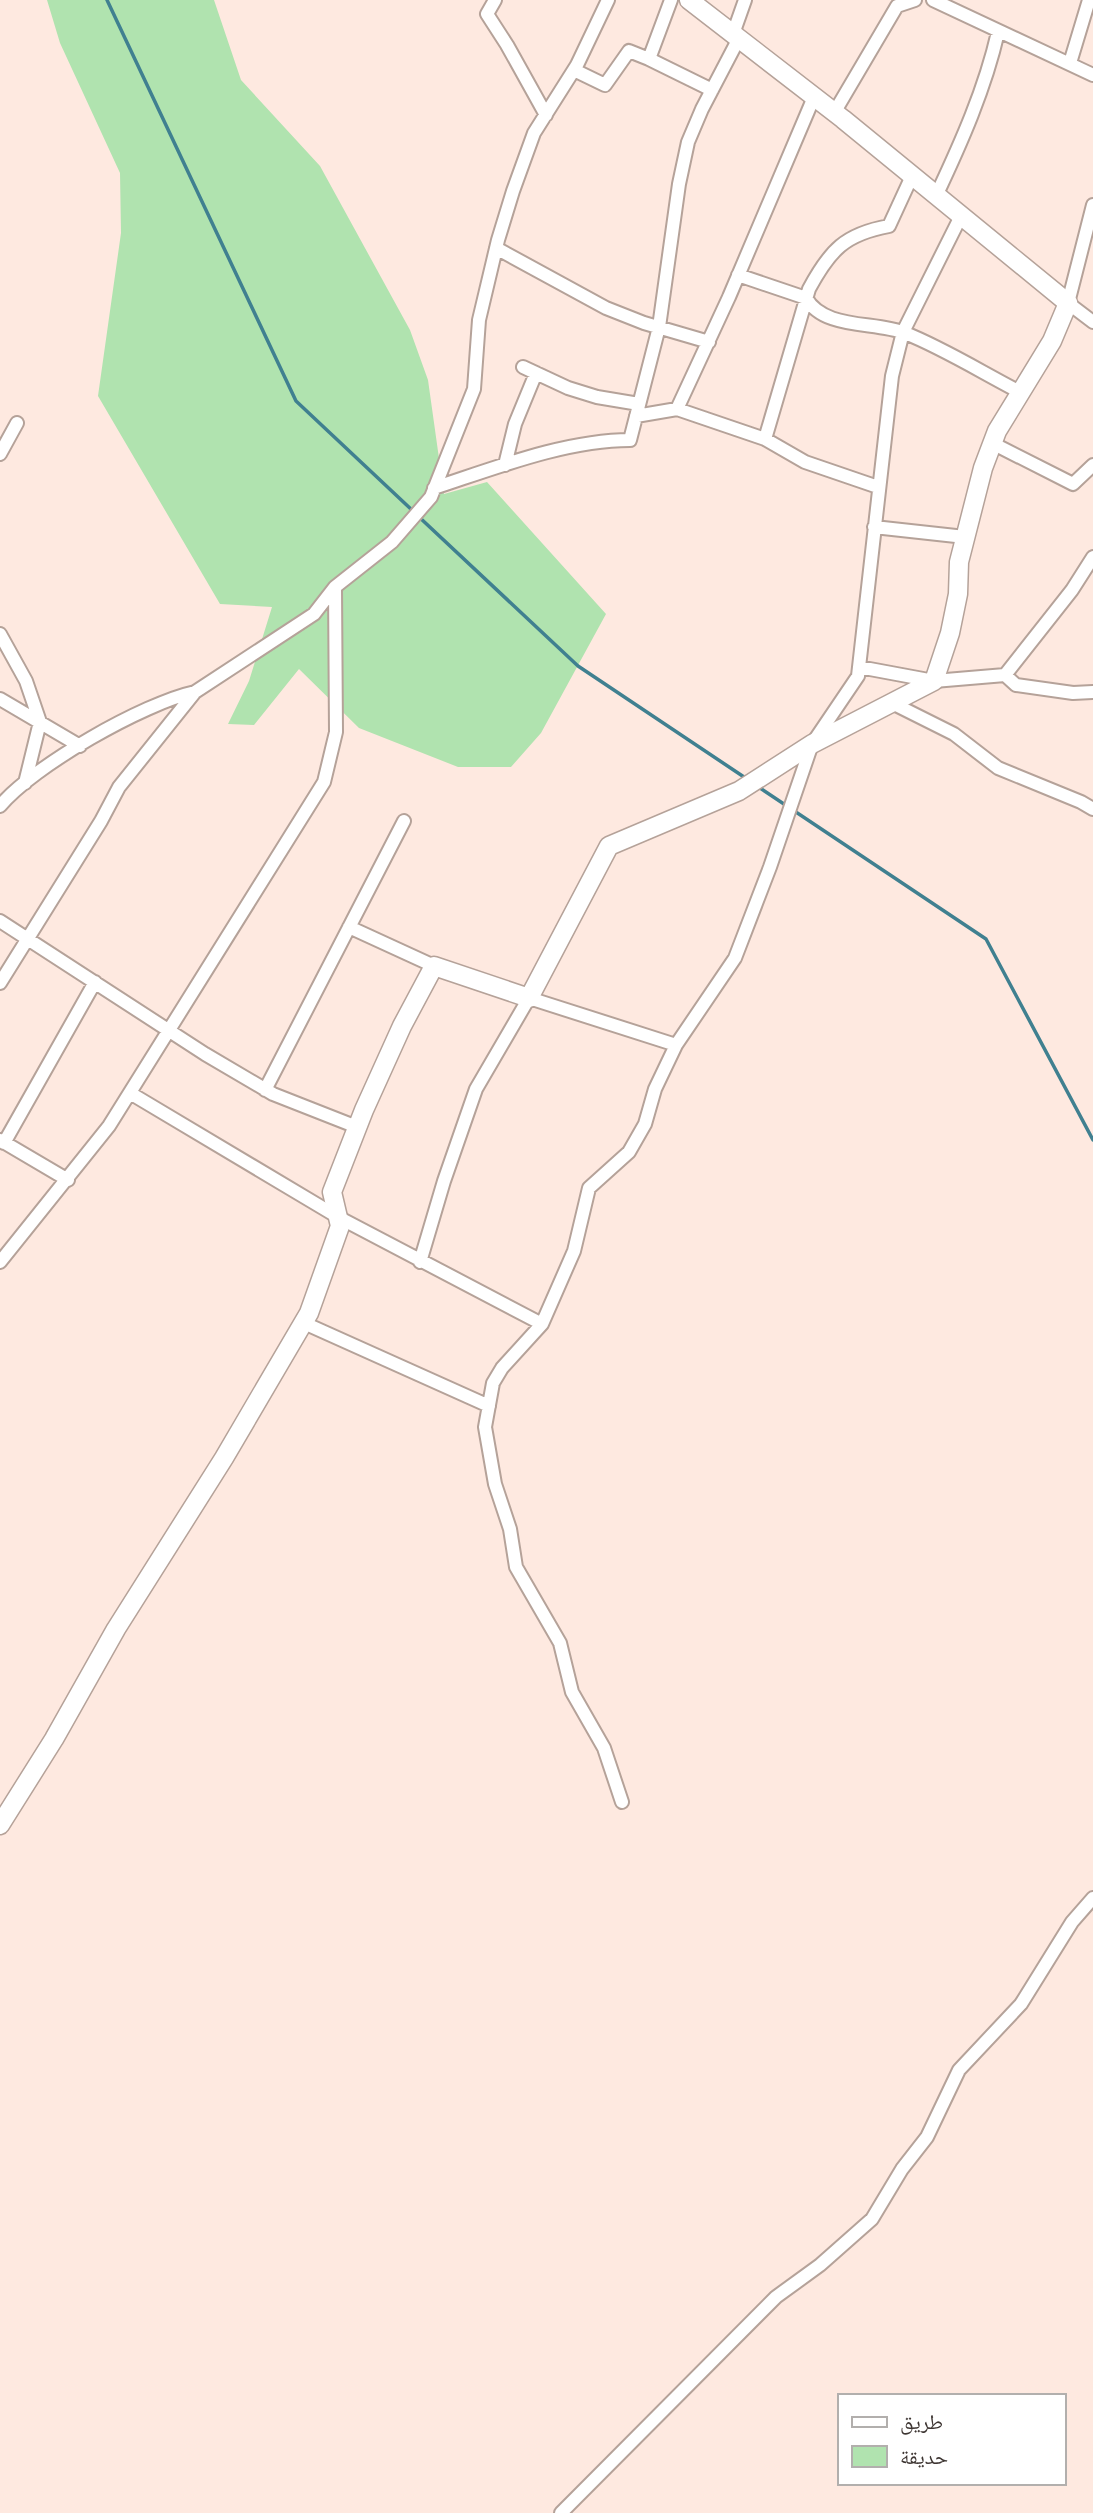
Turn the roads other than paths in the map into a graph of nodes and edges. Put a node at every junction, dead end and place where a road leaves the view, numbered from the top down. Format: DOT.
graph roads {
  1 [pos="495,0"];
  2 [pos="608,0"];
  3 [pos="671,0"];
  4 [pos="689,0"];
  5 [pos="745,0"];
  6 [pos="915,0"];
  7 [pos="933,0"];
  8 [pos="1088,0"];
  9 [pos="893,3"];
  10 [pos="998,32"];
  11 [pos="733,34"];
  12 [pos="649,59"];
  13 [pos="1070,63"];
  14 [pos="574,70"];
  15 [pos="1093,75"];
  16 [pos="712,90"];
  17 [pos="814,97"];
  18 [pos="834,113"];
  19 [pos="546,115"];
  20 [pos="912,176"];
  21 [pos="936,195"];
  22 [pos="1093,205"];
  23 [pos="961,216"];
  24 [pos="496,248"];
  25 [pos="738,275"];
  26 [pos="806,298"];
  27 [pos="1068,303"];
  28 [pos="1093,322"];
  29 [pos="659,327"];
  30 [pos="903,332"];
  31 [pos="709,342"];
  32 [pos="523,367"];
  33 [pos="536,373"];
  34 [pos="1020,392"];
  35 [pos="677,409"];
  36 [pos="638,410"];
  37 [pos="17,424"];
  38 [pos="765,439"];
  39 [pos="992,443"];
  40 [pos="0,454"];
  41 [pos="1093,464"];
  42 [pos="505,465"];
  43 [pos="878,487"];
  44 [pos="434,488"];
  45 [pos="874,527"];
  46 [pos="965,537"];
  47 [pos="1093,557"];
  48 [pos="335,587"];
  49 [pos="0,634"];
  50 [pos="859,667"];
  51 [pos="1005,675"];
  52 [pos="934,681"];
  53 [pos="195,692"];
  54 [pos="1093,692"];
  55 [pos="0,699"];
  56 [pos="892,703"];
  57 [pos="40,722"];
  58 [pos="812,744"];
  59 [pos="79,746"];
  60 [pos="25,783"];
  61 [pos="0,806"];
  62 [pos="1093,809"];
  63 [pos="404,821"];
  64 [pos="0,921"];
  65 [pos="349,927"];
  66 [pos="28,939"];
  67 [pos="434,966"];
  68 [pos="94,982"];
  69 [pos="0,983"];
  70 [pos="529,998"];
  71 [pos="170,1031"];
  72 [pos="676,1045"];
  73 [pos="265,1090"];
  74 [pos="130,1093"];
  75 [pos="357,1127"];
  76 [pos="2,1141"];
  77 [pos="68,1180"];
  78 [pos="338,1217"];
  79 [pos="0,1262"];
  80 [pos="420,1262"];
  81 [pos="304,1323"];
  82 [pos="542,1324"];
  83 [pos="489,1406"];
  84 [pos="622,1802"];
  85 [pos="0,1825"];
  86 [pos="1093,1898"];
  87 [pos="561,2513"];
  1 -- 19 [label="street"];
  2 -- 14 [label="street"];
  3 -- 12 [label="street"];
  4 -- 11 [label="street"];
  5 -- 11 [label="street"];
  6 -- 9 [label="street"];
  7 -- 10 [label="street"];
  8 -- 13 [label="street"];
  9 -- 18 [label="street"];
  10 -- 13 [label="street"];
  10 -- 21 [label="street"];
  11 -- 16 [label="street"];
  11 -- 17 [label="street"];
  12 -- 14 [label="street"];
  12 -- 16 [label="street"];
  13 -- 15 [label="street"];
  14 -- 19 [label="street"];
  16 -- 29 [label="street"];
  17 -- 18 [label="street"];
  17 -- 25 [label="street"];
  18 -- 20 [label="street"];
  19 -- 24 [label="street"];
  20 -- 21 [label="street"];
  20 -- 26 [label="street"];
  21 -- 23 [label="street"];
  22 -- 27 [label="street"];
  23 -- 27 [label="street"];
  23 -- 30 [label="street"];
  24 -- 29 [label="street"];
  24 -- 44 [label="street"];
  25 -- 26 [label="street"];
  25 -- 31 [label="street"];
  26 -- 30 [label="street"];
  26 -- 38 [label="street"];
  27 -- 28 [label="street"];
  27 -- 34 [label="street"];
  29 -- 31 [label="street"];
  29 -- 36 [label="street"];
  30 -- 34 [label="street"];
  30 -- 43 [label="street"];
  31 -- 35 [label="street"];
  32 -- 33 [label="street"];
  33 -- 36 [label="street"];
  33 -- 42 [label="street"];
  34 -- 39 [label="street"];
  35 -- 36 [label="street"];
  35 -- 38 [label="street"];
  36 -- 42 [label="street"];
  37 -- 40 [label="street"];
  38 -- 43 [label="street"];
  39 -- 41 [label="street"];
  39 -- 46 [label="street"];
  42 -- 44 [label="street"];
  43 -- 45 [label="street"];
  44 -- 48 [label="street"];
  45 -- 46 [label="street"];
  45 -- 50 [label="street"];
  46 -- 52 [label="street"];
  47 -- 51 [label="street"];
  48 -- 53 [label="street"];
  48 -- 71 [label="street"];
  49 -- 57 [label="street"];
  50 -- 52 [label="street"];
  50 -- 58 [label="street"];
  51 -- 52 [label="street"];
  51 -- 54 [label="street"];
  52 -- 56 [label="street"];
  53 -- 59 [label="street"];
  53 -- 66 [label="street"];
  55 -- 57 [label="street"];
  56 -- 58 [label="street"];
  56 -- 62 [label="street"];
  57 -- 59 [label="street"];
  57 -- 60 [label="street"];
  58 -- 70 [label="street"];
  58 -- 72 [label="street"];
  59 -- 60 [label="street"];
  60 -- 61 [label="street"];
  63 -- 65 [label="street"];
  64 -- 66 [label="street"];
  65 -- 67 [label="street"];
  65 -- 73 [label="street"];
  66 -- 68 [label="street"];
  66 -- 69 [label="street"];
  67 -- 70 [label="street"];
  67 -- 75 [label="street"];
  68 -- 71 [label="street"];
  68 -- 76 [label="street"];
  70 -- 72 [label="street"];
  70 -- 80 [label="street"];
  71 -- 73 [label="street"];
  71 -- 74 [label="street"];
  72 -- 82 [label="street"];
  73 -- 75 [label="street"];
  74 -- 77 [label="street"];
  74 -- 78 [label="street"];
  75 -- 78 [label="street"];
  76 -- 77 [label="street"];
  77 -- 79 [label="street"];
  78 -- 80 [label="street"];
  78 -- 81 [label="street"];
  80 -- 82 [label="street"];
  81 -- 83 [label="street"];
  81 -- 85 [label="street"];
  82 -- 83 [label="street"];
  83 -- 84 [label="street"];
  86 -- 87 [label="street"];
}
